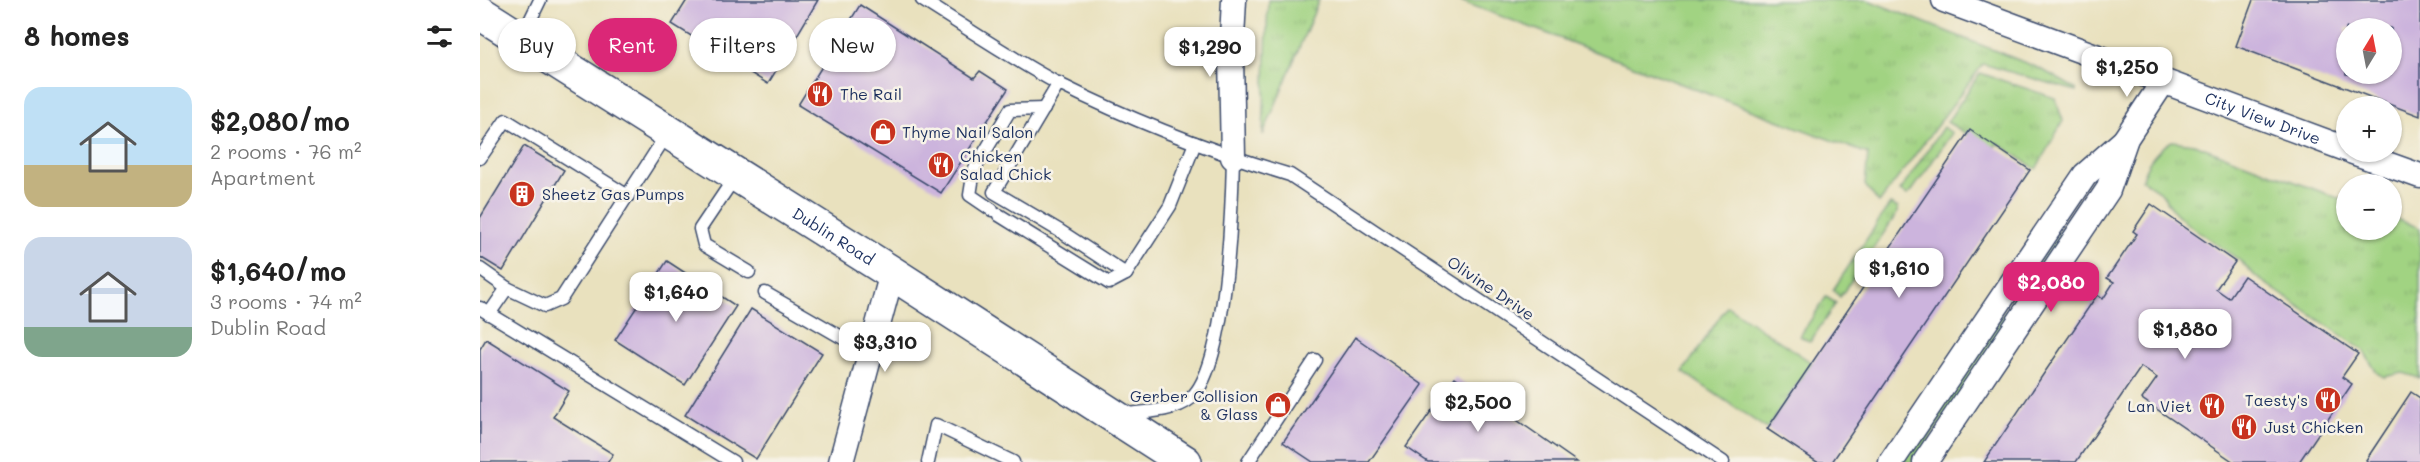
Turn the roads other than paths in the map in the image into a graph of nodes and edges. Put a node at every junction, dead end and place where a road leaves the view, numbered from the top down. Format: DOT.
graph roads {
  1 [pos="540,0"];
  2 [pos="922,0"];
  3 [pos="1234,0"];
  4 [pos="1944,0"];
  5 [pos="480,13"];
  6 [pos="531,18"];
  7 [pos="498,24"];
  8 [pos="574,72"];
  9 [pos="2163,82"];
  10 [pos="1059,83"];
  11 [pos="1044,109"];
  12 [pos="668,133"];
  13 [pos="2126,138"];
  14 [pos="1196,143"];
  15 [pos="2336,145"];
  16 [pos="1233,157"];
  17 [pos="480,158"];
  18 [pos="2381,162"];
  19 [pos="736,176"];
  20 [pos="2420,176"];
  21 [pos="628,196"];
  22 [pos="480,269"];
  23 [pos="749,272"];
  24 [pos="892,273"];
  25 [pos="1126,274"];
  26 [pos="2016,277"];
  27 [pos="507,288"];
  28 [pos="765,293"];
  29 [pos="2039,293"];
  30 [pos="485,311"];
  31 [pos="869,353"];
  32 [pos="1315,360"];
  33 [pos="1112,416"];
  34 [pos="1169,457"];
  35 [pos="733,462"];
  36 [pos="841,462"];
  37 [pos="928,462"];
  38 [pos="1013,462"];
  39 [pos="1248,462"];
  40 [pos="1723,462"];
  41 [pos="1891,462"];
  42 [pos="1925,462"];
  1 -- 6 [label="lane"];
  2 -- 10 [label="lane, Olivine Drive"];
  3 -- 16 [label="street"];
  4 -- 9 [label="street, City View Drive"];
  5 -- 7 [label="main road, Dublin Road"];
  8 -- 12 [label="main road, Dublin Road"];
  9 -- 13 [label="street"];
  9 -- 15 [label="street, City View Drive"];
  10 -- 11 [label="lane"];
  10 -- 14 [label="lane, Olivine Drive"];
  11 -- 25 [label="lane"];
  11 -- 25 [label="lane"];
  12 -- 19 [label="main road, Dublin Road"];
  12 -- 21 [label="lane"];
  13 -- 26 [label="street"];
  13 -- 29 [label="street"];
  14 -- 16 [label="lane, Olivine Drive"];
  14 -- 25 [label="lane"];
  16 -- 33 [label="lane"];
  16 -- 40 [label="lane, Olivine Drive"];
  17 -- 21 [label="lane"];
  18 -- 20 [label="street"];
  19 -- 23 [label="lane"];
  19 -- 24 [label="main road, Dublin Road"];
  21 -- 27 [label="lane"];
  22 -- 27 [label="lane"];
  24 -- 31 [label="street"];
  24 -- 33 [label="main road, Dublin Road"];
  26 -- 29 [label="street"];
  26 -- 41 [label="street"];
  27 -- 30 [label="lane"];
  28 -- 31 [label="lane"];
  29 -- 42 [label="street"];
  30 -- 35 [label="lane"];
  31 -- 36 [label="street"];
  32 -- 39 [label="lane"];
  33 -- 34 [label="main road, Dublin Road"];
  37 -- 38 [label="lane"];
}
